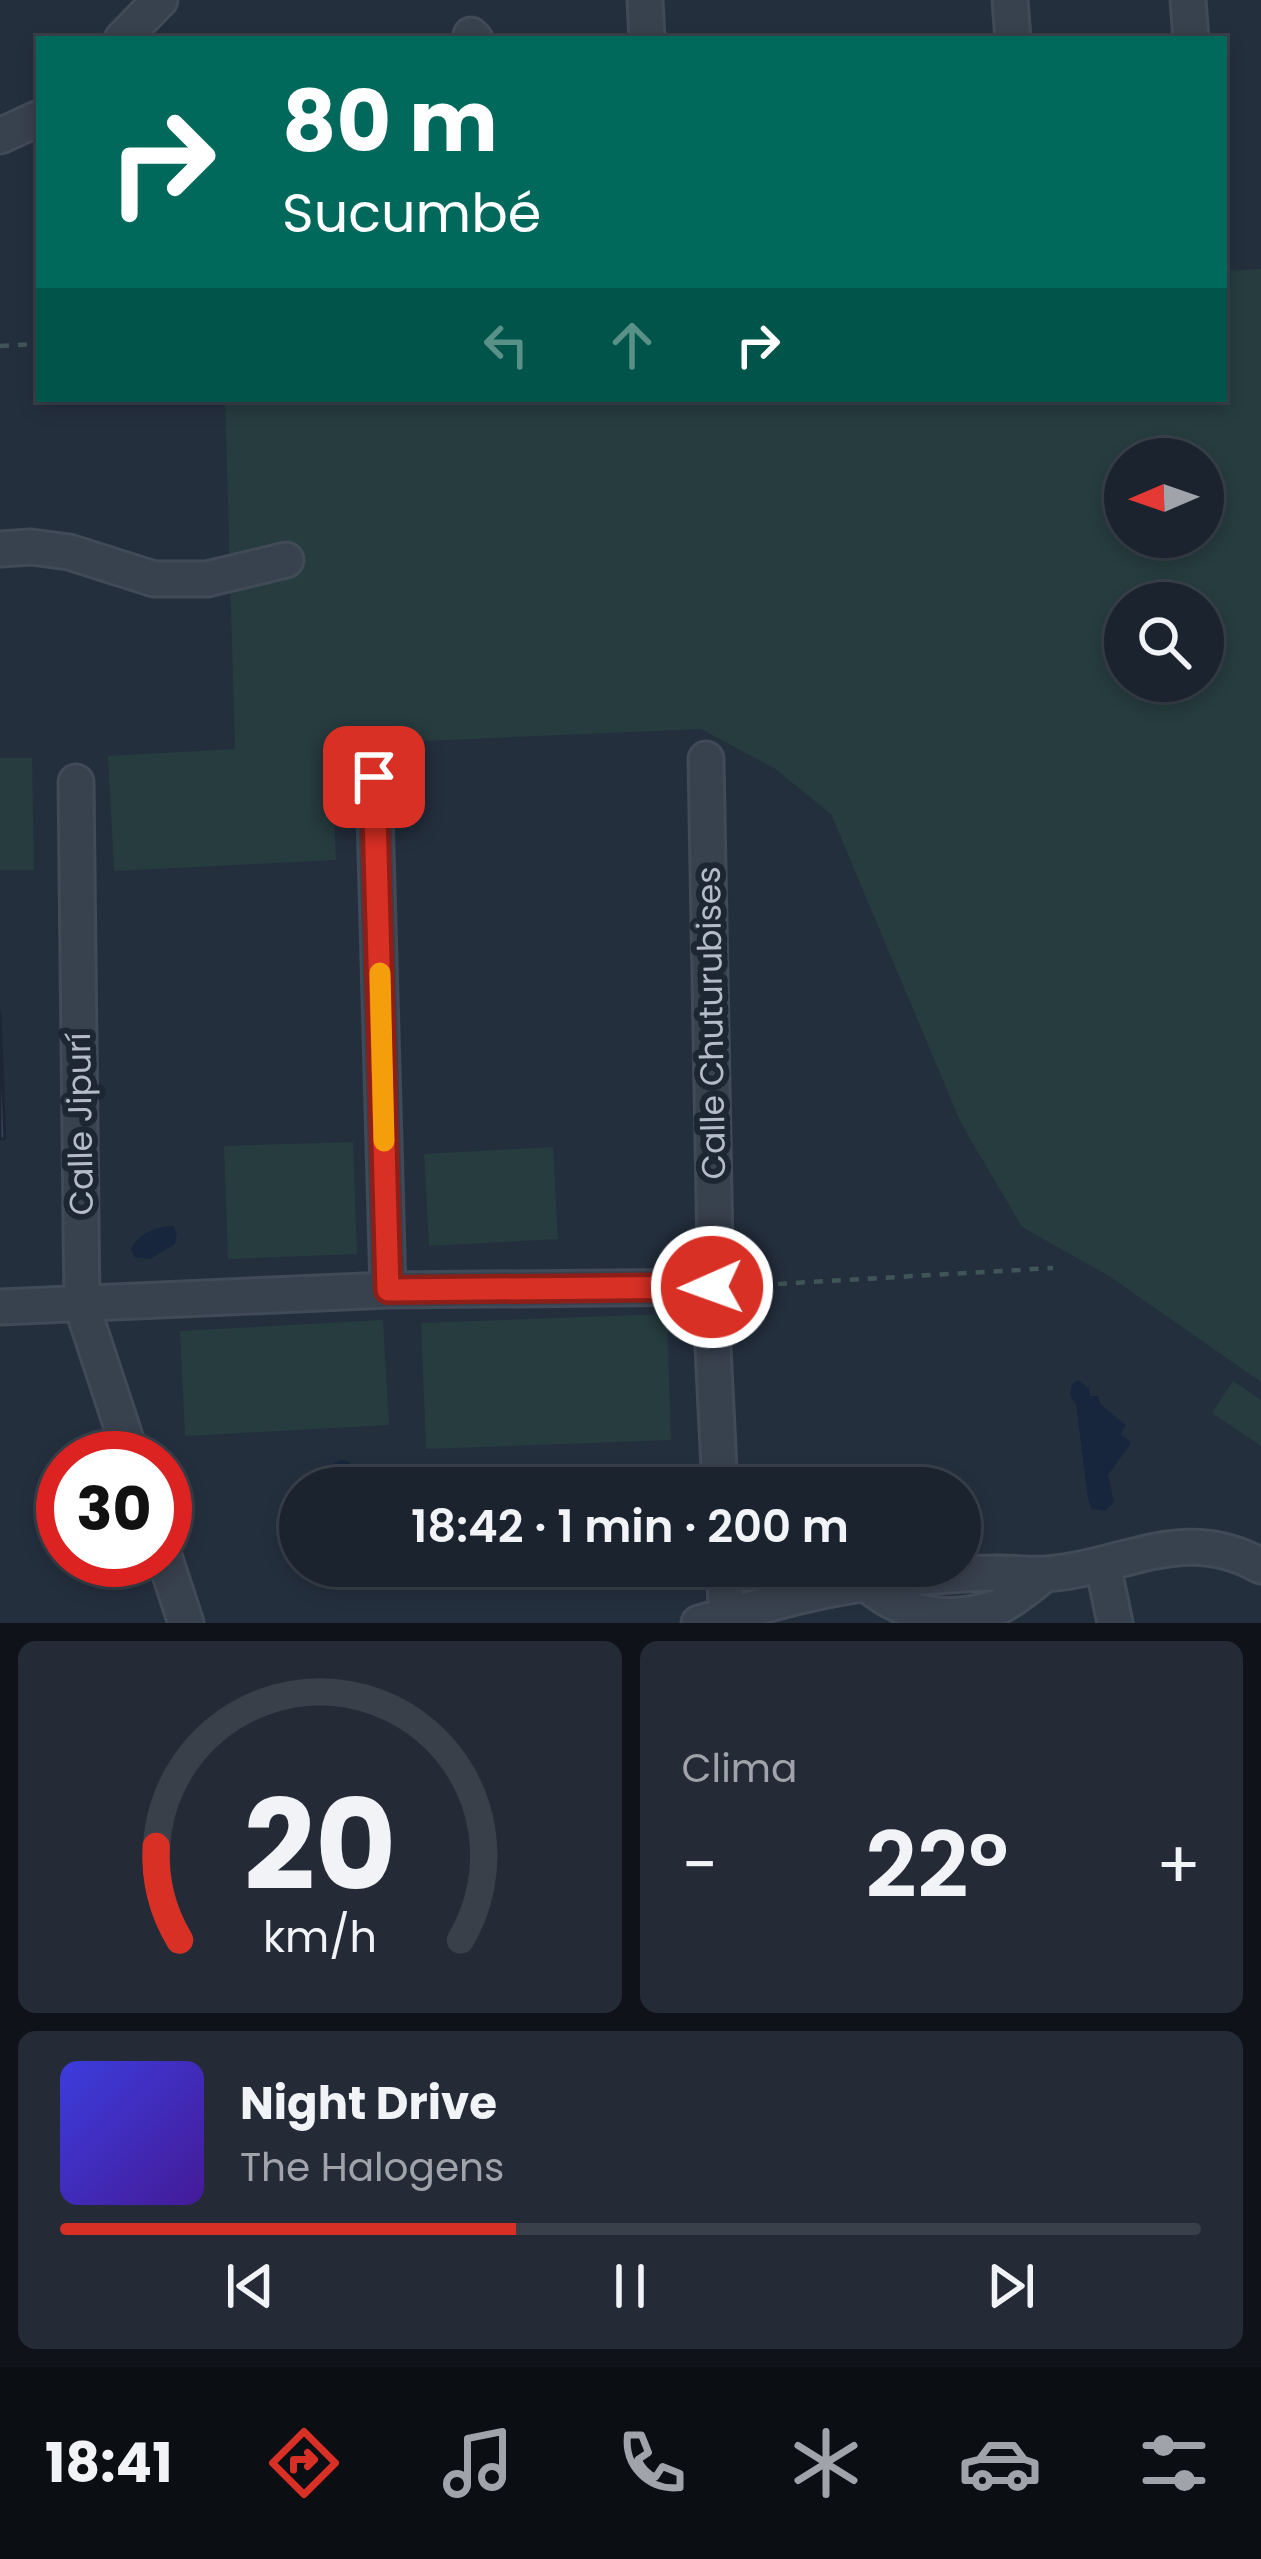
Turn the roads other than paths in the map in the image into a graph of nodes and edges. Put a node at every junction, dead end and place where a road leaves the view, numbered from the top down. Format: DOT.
graph roads {
  1 [pos="160,0"];
  2 [pos="645,0"];
  3 [pos="1010,0"];
  4 [pos="1188,0"];
  5 [pos="125,36"];
  6 [pos="647,36"];
  7 [pos="1013,36"];
  8 [pos="1191,36"];
  9 [pos="36,119"];
  10 [pos="0,136"];
  11 [pos="0,549"];
  12 [pos="286,560"];
  13 [pos="706,759"];
  14 [pos="374,777"];
  15 [pos="76,782"];
  16 [pos="712,1287"];
  17 [pos="388,1290"];
  18 [pos="82,1306"];
  19 [pos="0,1307"];
  20 [pos="123,1431"];
  21 [pos="719,1467"];
  22 [pos="1103,1565"];
  23 [pos="1261,1567"];
  24 [pos="174,1587"];
  25 [pos="721,1587"];
  26 [pos="717,1621"];
  27 [pos="186,1623"];
  28 [pos="1115,1623"];
  1 -- 5 [label="street"];
  2 -- 6 [label="street"];
  3 -- 7 [label="street"];
  4 -- 8 [label="street"];
  9 -- 10 [label="street"];
  11 -- 12 [label="street"];
  13 -- 16 [label="street, Calle Chuturubises"];
  14 -- 17 [label="street"];
  15 -- 18 [label="street, Calle Jipurí"];
  16 -- 17 [label="street"];
  16 -- 21 [label="street, Calle Chuturubises"];
  17 -- 18 [label="street"];
  18 -- 19 [label="street"];
  18 -- 20 [label="street, Calle Jipurí"];
  22 -- 23 [label="street"];
  22 -- 26 [label="street"];
  22 -- 28 [label="street"];
  24 -- 27 [label="street"];
  25 -- 26 [label="street"];
}
